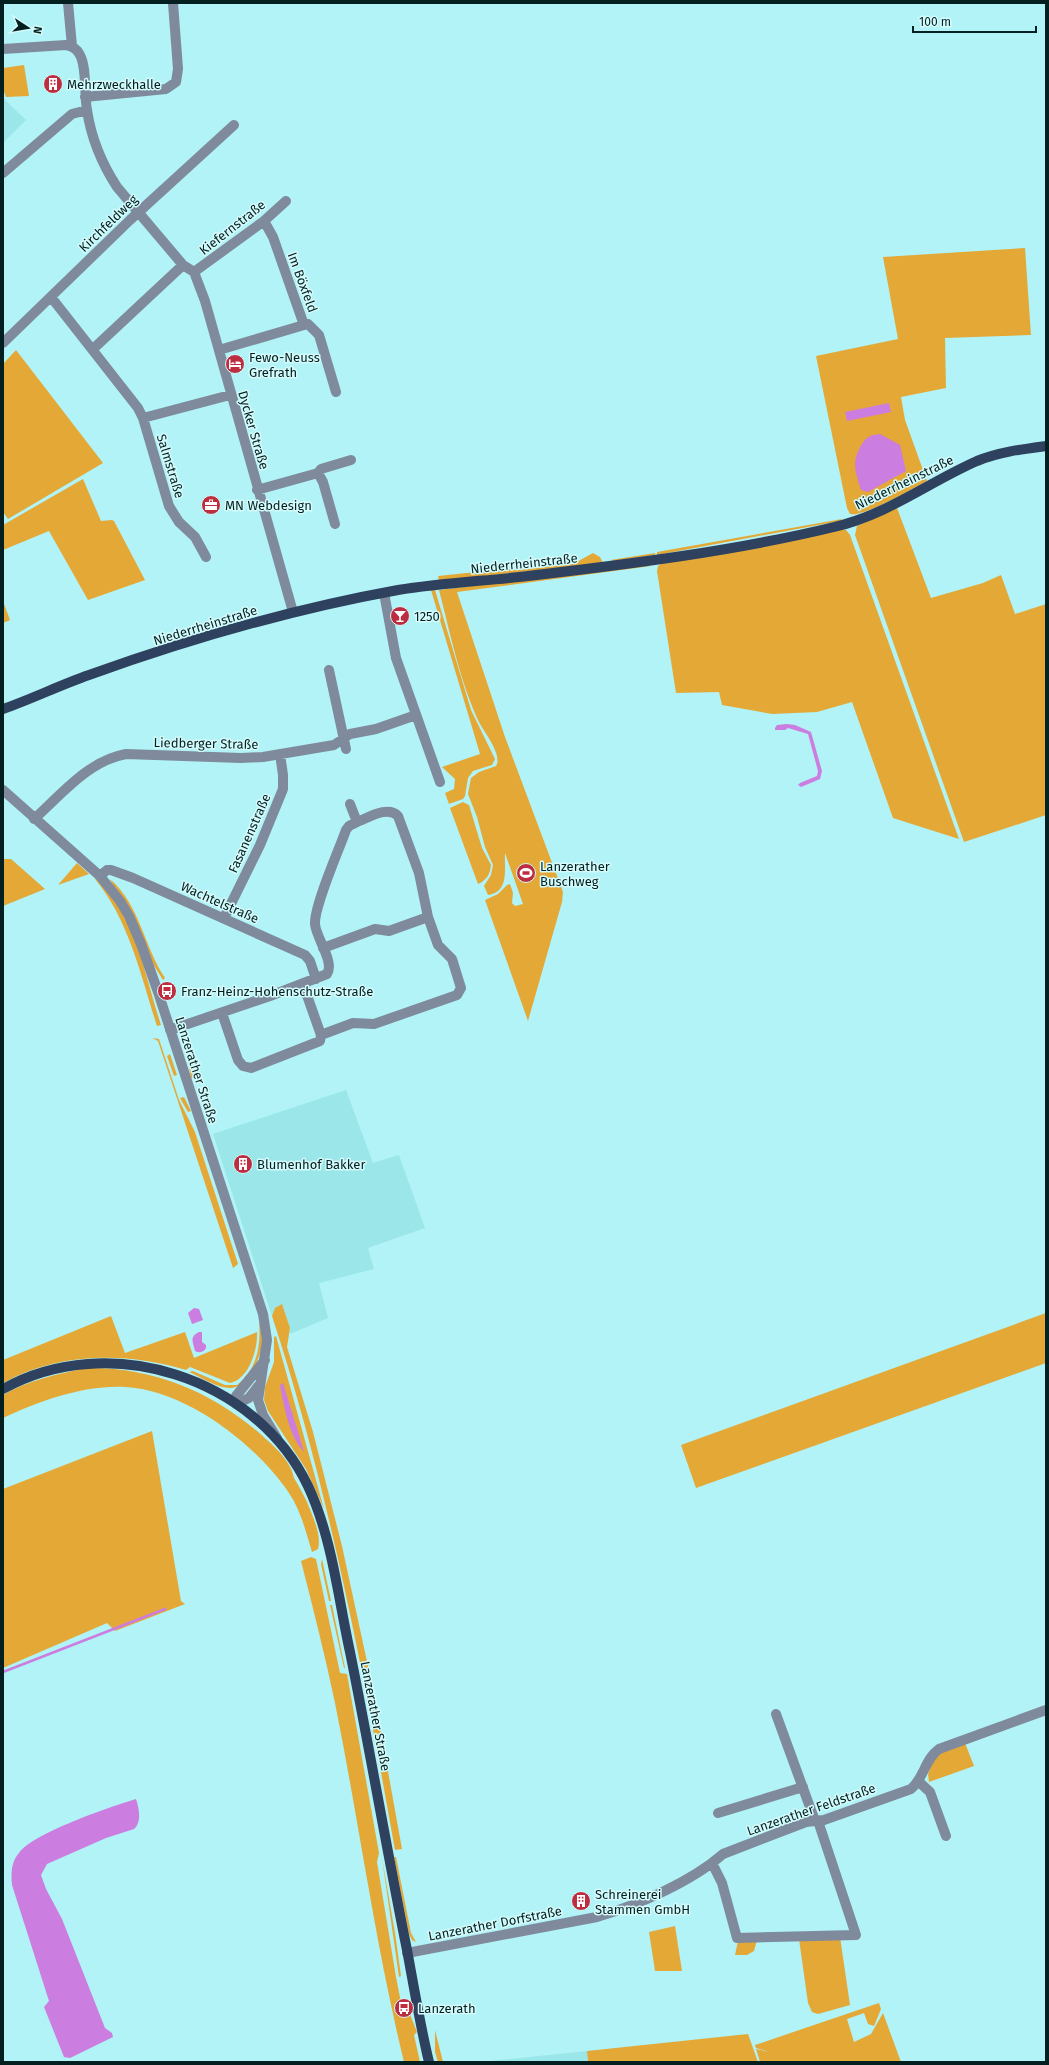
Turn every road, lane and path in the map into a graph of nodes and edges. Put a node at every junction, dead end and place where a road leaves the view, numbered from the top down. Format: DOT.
graph roads {
  1 [pos="68,3"];
  2 [pos="173,3"];
  3 [pos="72,46"];
  4 [pos="3,49"];
  5 [pos="85,97"];
  6 [pos="87,110"];
  7 [pos="234,125"];
  8 [pos="3,173"];
  9 [pos="286,201"];
  10 [pos="138,212"];
  11 [pos="264,221"];
  12 [pos="183,265"];
  13 [pos="194,272"];
  14 [pos="52,296"];
  15 [pos="304,325"];
  16 [pos="3,343"];
  17 [pos="93,349"];
  18 [pos="219,350"];
  19 [pos="336,392"];
  20 [pos="230,395"];
  21 [pos="143,418"];
  22 [pos="1046,446"];
  23 [pos="351,460"];
  24 [pos="318,473"];
  25 [pos="257,490"];
  26 [pos="335,524"];
  27 [pos="206,557"];
  28 [pos="384,593"];
  29 [pos="293,612"];
  30 [pos="329,670"];
  31 [pos="3,709"];
  32 [pos="416,715"];
  33 [pos="344,737"];
  34 [pos="346,749"];
  35 [pos="280,754"];
  36 [pos="440,782"];
  37 [pos="3,790"];
  38 [pos="350,804"];
  39 [pos="34,818"];
  40 [pos="357,822"];
  41 [pos="100,876"];
  42 [pos="428,917"];
  43 [pos="224,918"];
  44 [pos="323,948"];
  45 [pos="316,979"];
  46 [pos="303,984"];
  47 [pos="222,1013"];
  48 [pos="170,1030"];
  49 [pos="321,1035"];
  50 [pos="265,1360"];
  51 [pos="261,1382"];
  52 [pos="3,1389"];
  53 [pos="236,1404"];
  54 [pos="284,1448"];
  55 [pos="1046,1710"];
  56 [pos="776,1714"];
  57 [pos="918,1781"];
  58 [pos="803,1787"];
  59 [pos="718,1812"];
  60 [pos="817,1821"];
  61 [pos="946,1836"];
  62 [pos="712,1863"];
  63 [pos="407,1953"];
  64 [pos="429,2062"];
  1 -- 3 [label="street"];
  2 -- 5 [label="street"];
  3 -- 4 [label="street"];
  3 -- 5 [label="street"];
  5 -- 6 [label="street"];
  6 -- 8 [label="street"];
  6 -- 10 [label="street"];
  7 -- 10 [label="street, Kirchfeldweg"];
  9 -- 11 [label="street, Kiefernstraße"];
  10 -- 12 [label="street"];
  10 -- 14 [label="street, Kirchfeldweg"];
  11 -- 13 [label="street, Kiefernstraße"];
  11 -- 15 [label="street, Im Böxfeld"];
  12 -- 13 [label="street"];
  12 -- 17 [label="street"];
  13 -- 18 [label="street, Dycker Straße"];
  14 -- 16 [label="street, Kirchfeldweg"];
  14 -- 17 [label="street, Salmstraße"];
  15 -- 18 [label="street"];
  15 -- 19 [label="street, Im Böxfeld"];
  17 -- 21 [label="street, Salmstraße"];
  18 -- 20 [label="street, Dycker Straße"];
  20 -- 21 [label="street"];
  20 -- 25 [label="street, Dycker Straße"];
  21 -- 27 [label="street, Salmstraße"];
  22 -- 28 [label="main road, Niederrheinstraße"];
  23 -- 24 [label="street, Dycker Straße"];
  24 -- 25 [label="street, Dycker Straße"];
  24 -- 26 [label="street"];
  25 -- 29 [label="street, Dycker Straße"];
  28 -- 29 [label="main road, Niederrheinstraße"];
  28 -- 32 [label="street"];
  29 -- 31 [label="main road, Niederrheinstraße"];
  30 -- 33 [label="street"];
  32 -- 33 [label="street, Liedberger Straße"];
  32 -- 36 [label="street"];
  33 -- 34 [label="street"];
  33 -- 35 [label="street, Liedberger Straße"];
  35 -- 39 [label="street, Liedberger Straße"];
  35 -- 43 [label="street, Fasanenstraße"];
  37 -- 39 [label="street, Lanzerather Straße"];
  38 -- 40 [label="street"];
  39 -- 41 [label="street, Lanzerather Straße"];
  40 -- 42 [label="street"];
  40 -- 44 [label="street"];
  41 -- 43 [label="street, Wachtelstraße"];
  41 -- 48 [label="street, Lanzerather Straße"];
  42 -- 44 [label="street"];
  42 -- 49 [label="street"];
  43 -- 45 [label="street, Wachtelstraße"];
  44 -- 45 [label="street"];
  45 -- 46 [label="street"];
  46 -- 47 [label="street"];
  46 -- 49 [label="street"];
  47 -- 48 [label="street"];
  47 -- 49 [label="street"];
  48 -- 50 [label="street, Lanzerather Straße"];
  50 -- 51 [label="street, Lanzerather Straße"];
  50 -- 53 [label="street"];
  51 -- 53 [label="street"];
  51 -- 54 [label="street, Lanzerather Straße"];
  52 -- 53 [label="main road, Lanzerather Straße"];
  53 -- 54 [label="main road, Lanzerather Straße"];
  54 -- 63 [label="main road, Lanzerather Straße"];
  55 -- 57 [label="street, Lanzerather Feldstraße"];
  56 -- 58 [label="street"];
  57 -- 60 [label="street, Lanzerather Feldstraße"];
  57 -- 61 [label="street"];
  58 -- 59 [label="street"];
  58 -- 60 [label="street"];
  60 -- 62 [label="street, Lanzerather Feldstraße"];
  60 -- 62 [label="street"];
  62 -- 63 [label="street, Lanzerather Dorfstraße"];
  63 -- 64 [label="main road, Lanzerather Straße"];
}
